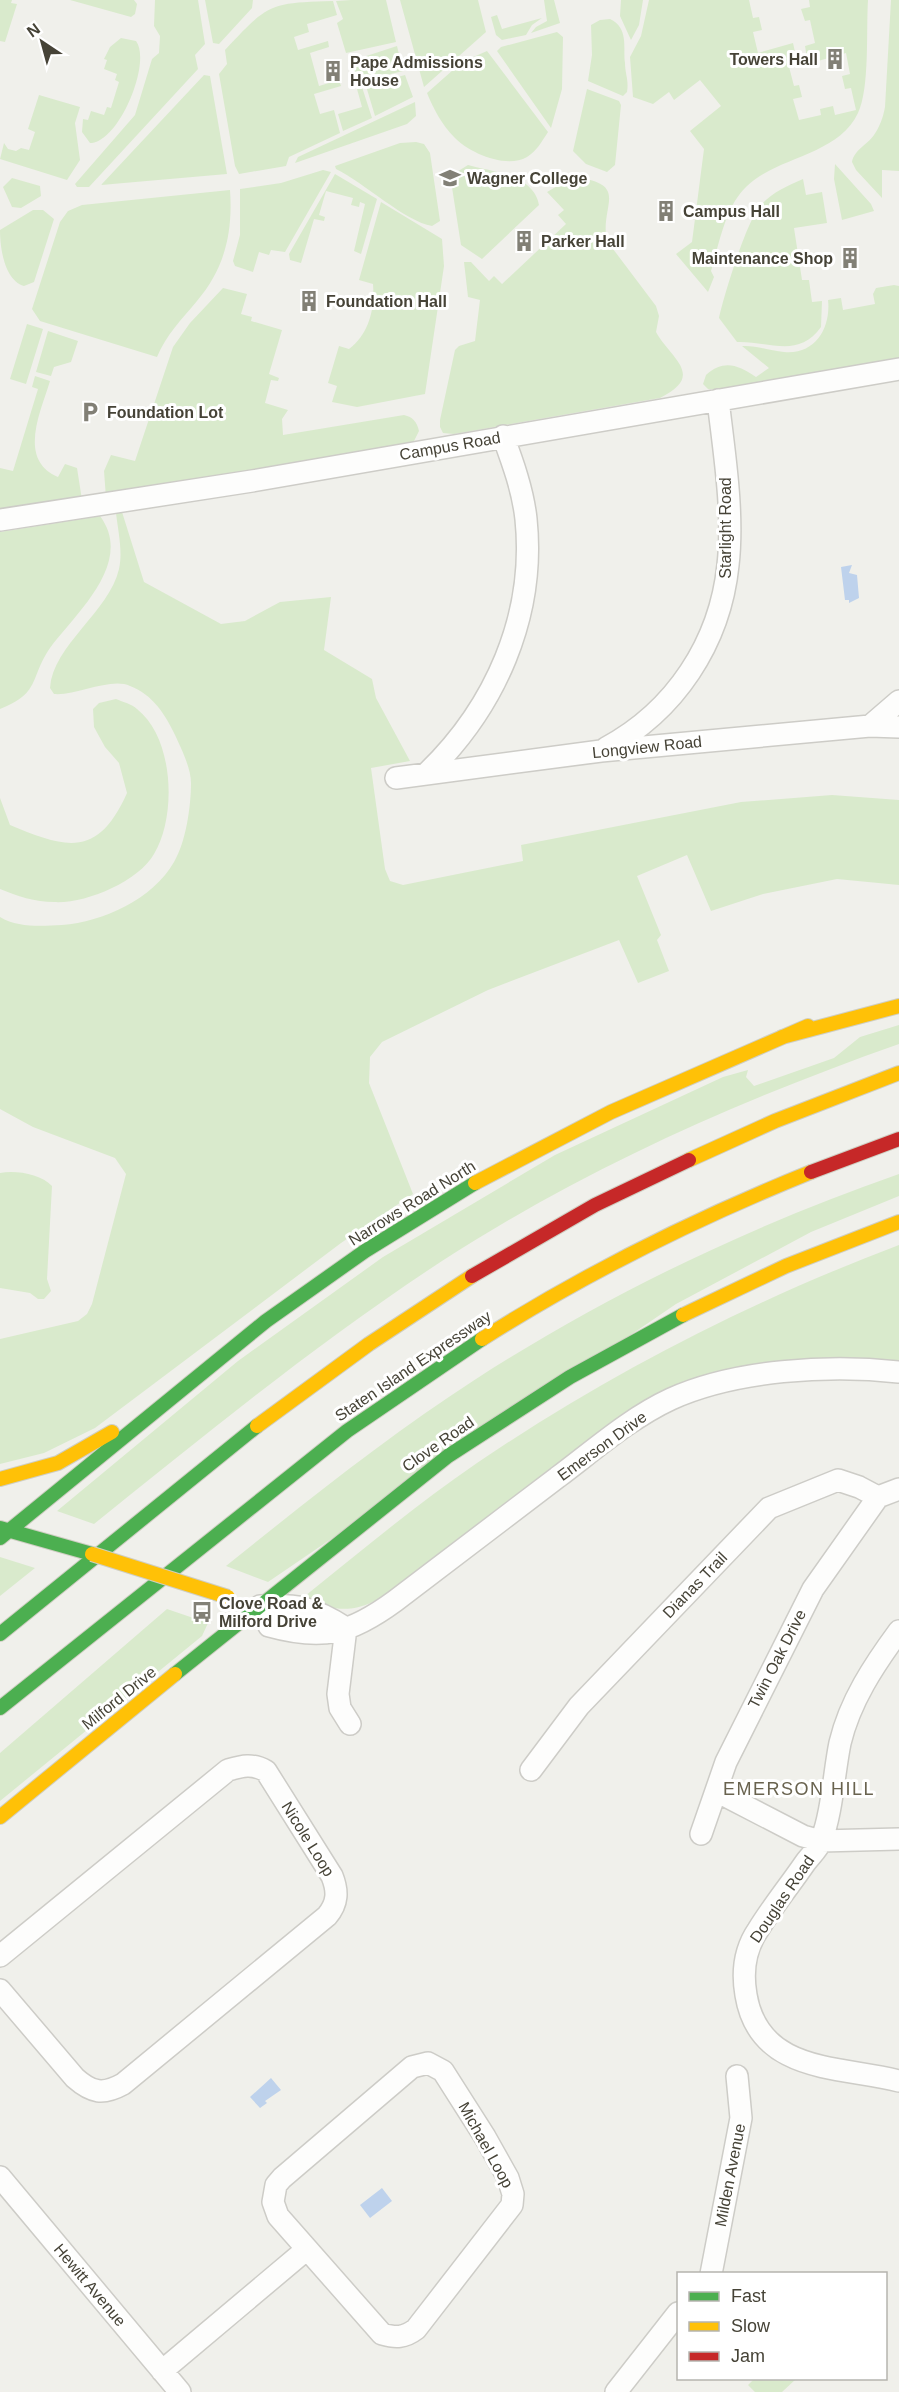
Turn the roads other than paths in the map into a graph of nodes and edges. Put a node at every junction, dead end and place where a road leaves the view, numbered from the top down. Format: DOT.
graph roads {
  1 [pos="899,369"];
  2 [pos="718,400"];
  3 [pos="503,436"];
  4 [pos="0,520"];
  5 [pos="899,701"];
  6 [pos="870,726"];
  7 [pos="899,727"];
  8 [pos="601,751"];
  9 [pos="426,774"];
  10 [pos="396,778"];
  11 [pos="892,993"];
  12 [pos="899,1006"];
  13 [pos="782,1036"];
  14 [pos="899,1073"];
  15 [pos="899,1139"];
  16 [pos="899,1222"];
  17 [pos="201,1371"];
  18 [pos="899,1372"];
  19 [pos="0,1479"];
  20 [pos="899,1489"];
  21 [pos="878,1497"];
  22 [pos="3,1532"];
  23 [pos="260,1606"];
  24 [pos="346,1628"];
  25 [pos="899,1631"];
  26 [pos="0,1634"];
  27 [pos="0,1708"];
  28 [pos="350,1724"];
  29 [pos="531,1770"];
  30 [pos="716,1791"];
  31 [pos="0,1817"];
  32 [pos="701,1834"];
  33 [pos="899,1839"];
  34 [pos="821,1841"];
  35 [pos="0,1956"];
  36 [pos="0,1990"];
  37 [pos="737,2076"];
  38 [pos="899,2082"];
  39 [pos="0,2177"];
  40 [pos="307,2248"];
  41 [pos="711,2272"];
  42 [pos="677,2314"];
  43 [pos="162,2371"];
  44 [pos="180,2392"];
  45 [pos="616,2392"];
  1 -- 2 [label="street, Campus Road"];
  2 -- 3 [label="street, Campus Road"];
  2 -- 8 [label="street, Starlight Road"];
  3 -- 4 [label="street, Campus Road"];
  3 -- 9 [label="street"];
  5 -- 6 [label="street"];
  6 -- 7 [label="street, Longview Road"];
  6 -- 8 [label="street, Longview Road"];
  8 -- 9 [label="street, Longview Road"];
  9 -- 10 [label="street, Longview Road"];
  11 -- 13 [label="main road, Narrows Road North"];
  12 -- 13 [label="main road"];
  13 -- 17 [label="main road, Narrows Road North"];
  14 -- 26 [label="main road"];
  15 -- 27 [label="main road, Staten Island Expressway"];
  16 -- 23 [label="main road, Clove Road"];
  17 -- 19 [label="main road"];
  17 -- 22 [label="main road, Narrows Road North"];
  18 -- 24 [label="street, Emerson Drive"];
  20 -- 21 [label="street"];
  21 -- 29 [label="street, Dianas Trail"];
  21 -- 30 [label="street, Twin Oak Drive"];
  22 -- 23 [label="main road, bridge"];
  23 -- 24 [label="street"];
  23 -- 31 [label="main road, Milford Drive"];
  24 -- 28 [label="street"];
  25 -- 34 [label="street, Douglas Road"];
  30 -- 32 [label="street, Twin Oak Drive"];
  30 -- 34 [label="street"];
  33 -- 34 [label="street"];
  34 -- 38 [label="street, Douglas Road"];
  35 -- 36 [label="street, Nicole Loop"];
  37 -- 41 [label="street, Milden Avenue"];
  39 -- 43 [label="street, Hewitt Avenue"];
  40 -- 40 [label="street, Michael Loop"];
  40 -- 43 [label="street"];
  42 -- 45 [label="street"];
  43 -- 44 [label="street, Hewitt Avenue"];
}
